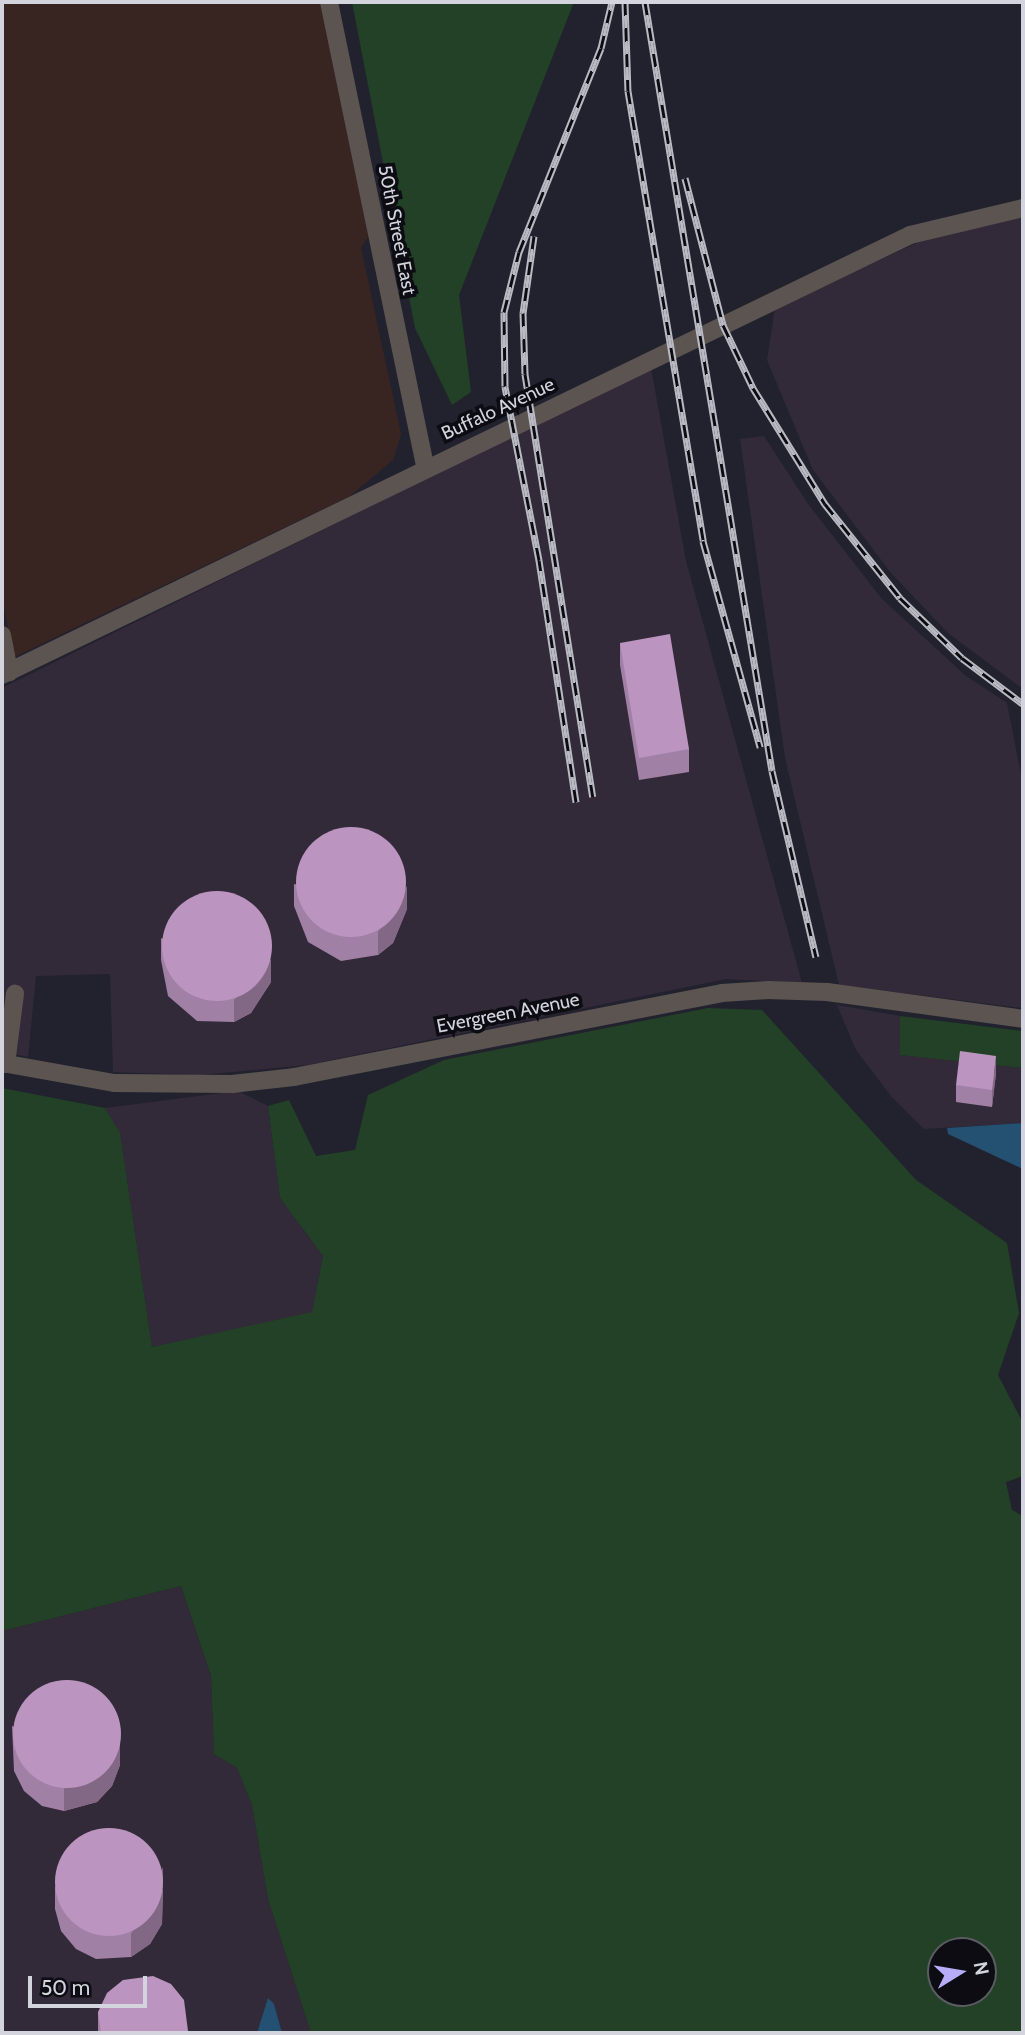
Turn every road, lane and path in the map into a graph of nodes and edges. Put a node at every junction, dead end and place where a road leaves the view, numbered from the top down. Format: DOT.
graph roads {
  1 [pos="329,2"];
  2 [pos="1023,208"];
  3 [pos="425,466"];
  4 [pos="2,635"];
  5 [pos="5,673"];
  6 [pos="15,994"];
  7 [pos="1023,1019"];
  8 [pos="4,1063"];
  1 -- 3 [label="street, 50th Street East"];
  2 -- 3 [label="street, Buffalo Avenue"];
  3 -- 5 [label="street, Buffalo Avenue"];
  4 -- 5 [label="street"];
  6 -- 8 [label="street"];
  7 -- 8 [label="street, Evergreen Avenue"];
}
